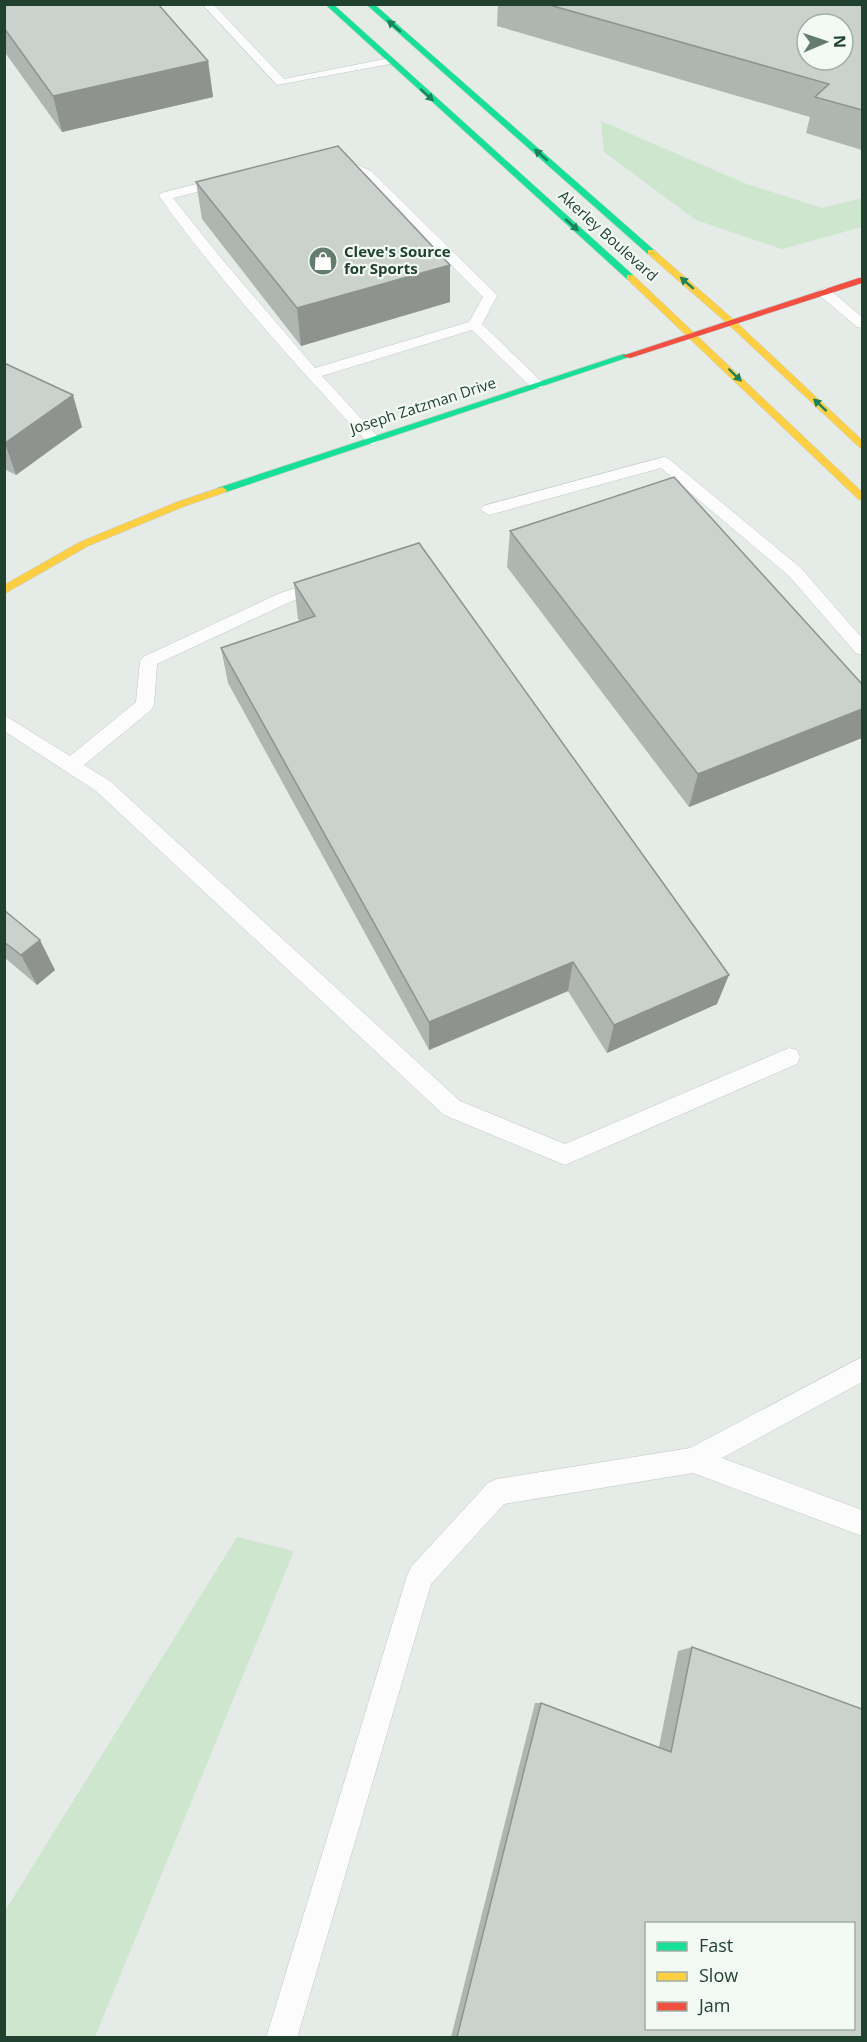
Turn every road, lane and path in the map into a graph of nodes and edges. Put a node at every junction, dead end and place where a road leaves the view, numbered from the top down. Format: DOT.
graph roads {
  1 [pos="207,4"];
  2 [pos="328,4"];
  3 [pos="369,4"];
  4 [pos="390,61"];
  5 [pos="331,156"];
  6 [pos="243,177"];
  7 [pos="862,280"];
  8 [pos="824,292"];
  9 [pos="731,322"];
  10 [pos="862,324"];
  11 [pos="476,325"];
  12 [pos="692,334"];
  13 [pos="312,374"];
  14 [pos="537,385"];
  15 [pos="373,440"];
  16 [pos="862,445"];
  17 [pos="862,497"];
  18 [pos="489,510"];
  19 [pos="336,578"];
  20 [pos="4,590"];
  21 [pos="862,649"];
  22 [pos="4,722"];
  23 [pos="71,765"];
  24 [pos="789,1057"];
  25 [pos="862,1369"];
  26 [pos="693,1460"];
  27 [pos="862,1523"];
  28 [pos="281,2037"];
  1 -- 4 [label="lane"];
  2 -- 4 [label="main road, Akerley Boulevard"];
  9 -- 3 [label="main road, Akerley Boulevard, one-way"];
  4 -- 12 [label="main road, Akerley Boulevard, one-way"];
  5 -- 11 [label="lane"];
  6 -- 13 [label="lane"];
  7 -- 8 [label="main road, Joseph Zatzman Drive"];
  8 -- 9 [label="main road, Joseph Zatzman Drive"];
  8 -- 10 [label="lane"];
  9 -- 12 [label="main road, Joseph Zatzman Drive"];
  16 -- 9 [label="main road, Akerley Boulevard, one-way"];
  11 -- 13 [label="lane"];
  11 -- 14 [label="lane"];
  12 -- 14 [label="main road, Joseph Zatzman Drive"];
  12 -- 17 [label="main road, Akerley Boulevard, one-way"];
  13 -- 15 [label="lane"];
  14 -- 15 [label="main road, Joseph Zatzman Drive"];
  15 -- 20 [label="main road, Joseph Zatzman Drive"];
  18 -- 21 [label="lane"];
  19 -- 23 [label="lane"];
  22 -- 23 [label="lane"];
  23 -- 24 [label="lane"];
  25 -- 26 [label="lane"];
  26 -- 27 [label="lane"];
  26 -- 28 [label="lane"];
}
